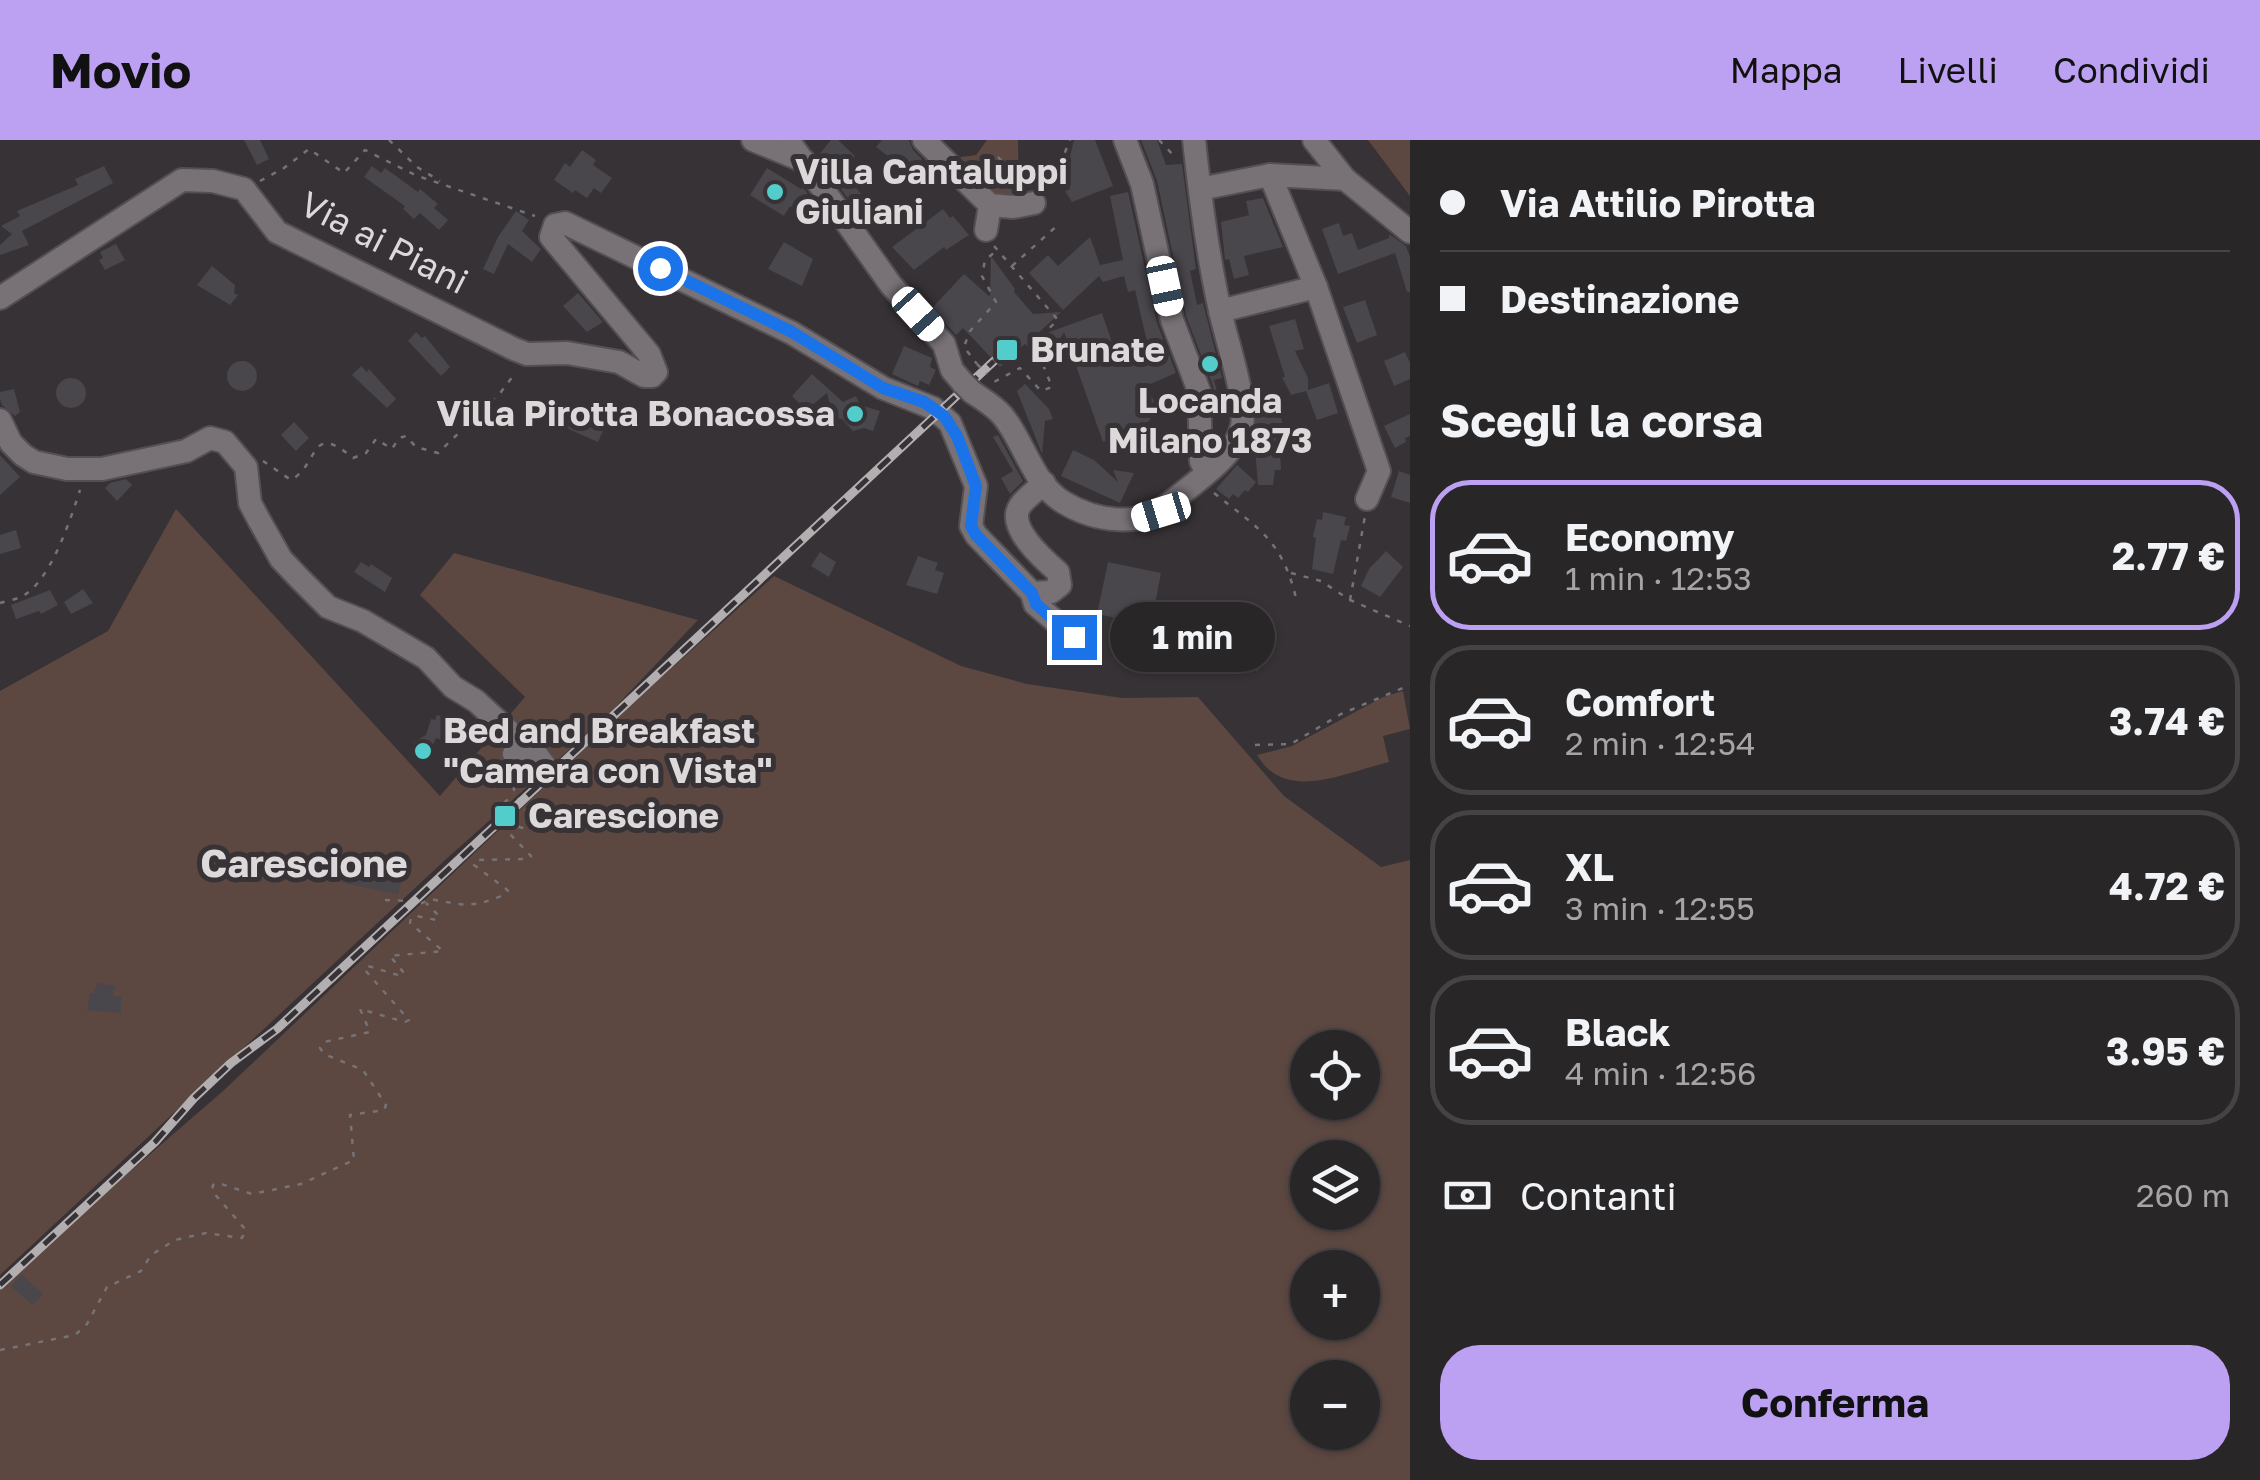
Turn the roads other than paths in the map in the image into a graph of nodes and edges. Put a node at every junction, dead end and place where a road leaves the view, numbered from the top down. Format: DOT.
graph roads {
  1 [pos="753,140"];
  2 [pos="788,140"];
  3 [pos="924,140"];
  4 [pos="1125,140"];
  5 [pos="1194,140"];
  6 [pos="1314,140"];
  7 [pos="807,163"];
  8 [pos="1270,175"];
  9 [pos="1345,179"];
  10 [pos="1200,189"];
  11 [pos="1025,198"];
  12 [pos="990,205"];
  13 [pos="1410,232"];
  14 [pos="991,240"];
  15 [pos="1316,287"];
  16 [pos="0,298"];
  17 [pos="1220,311"];
  18 [pos="0,420"];
  19 [pos="1202,476"];
  20 [pos="1044,483"];
  21 [pos="1368,500"];
  22 [pos="1032,593"];
  23 [pos="1074,637"];
  24 [pos="514,754"];
  1 -- 7 [label="street"];
  2 -- 7 [label="street"];
  3 -- 12 [label="street"];
  4 -- 19 [label="street"];
  5 -- 10 [label="street"];
  6 -- 9 [label="street"];
  7 -- 20 [label="street"];
  8 -- 9 [label="street"];
  8 -- 10 [label="street"];
  8 -- 15 [label="street"];
  9 -- 13 [label="street"];
  10 -- 17 [label="street"];
  11 -- 12 [label="street"];
  12 -- 14 [label="street"];
  15 -- 17 [label="street"];
  15 -- 21 [label="street"];
  16 -- 22 [label="street, Via ai Piani"];
  17 -- 19 [label="street"];
  18 -- 24 [label="street"];
  19 -- 20 [label="street"];
  20 -- 22 [label="street"];
  22 -- 23 [label="street"];
}
